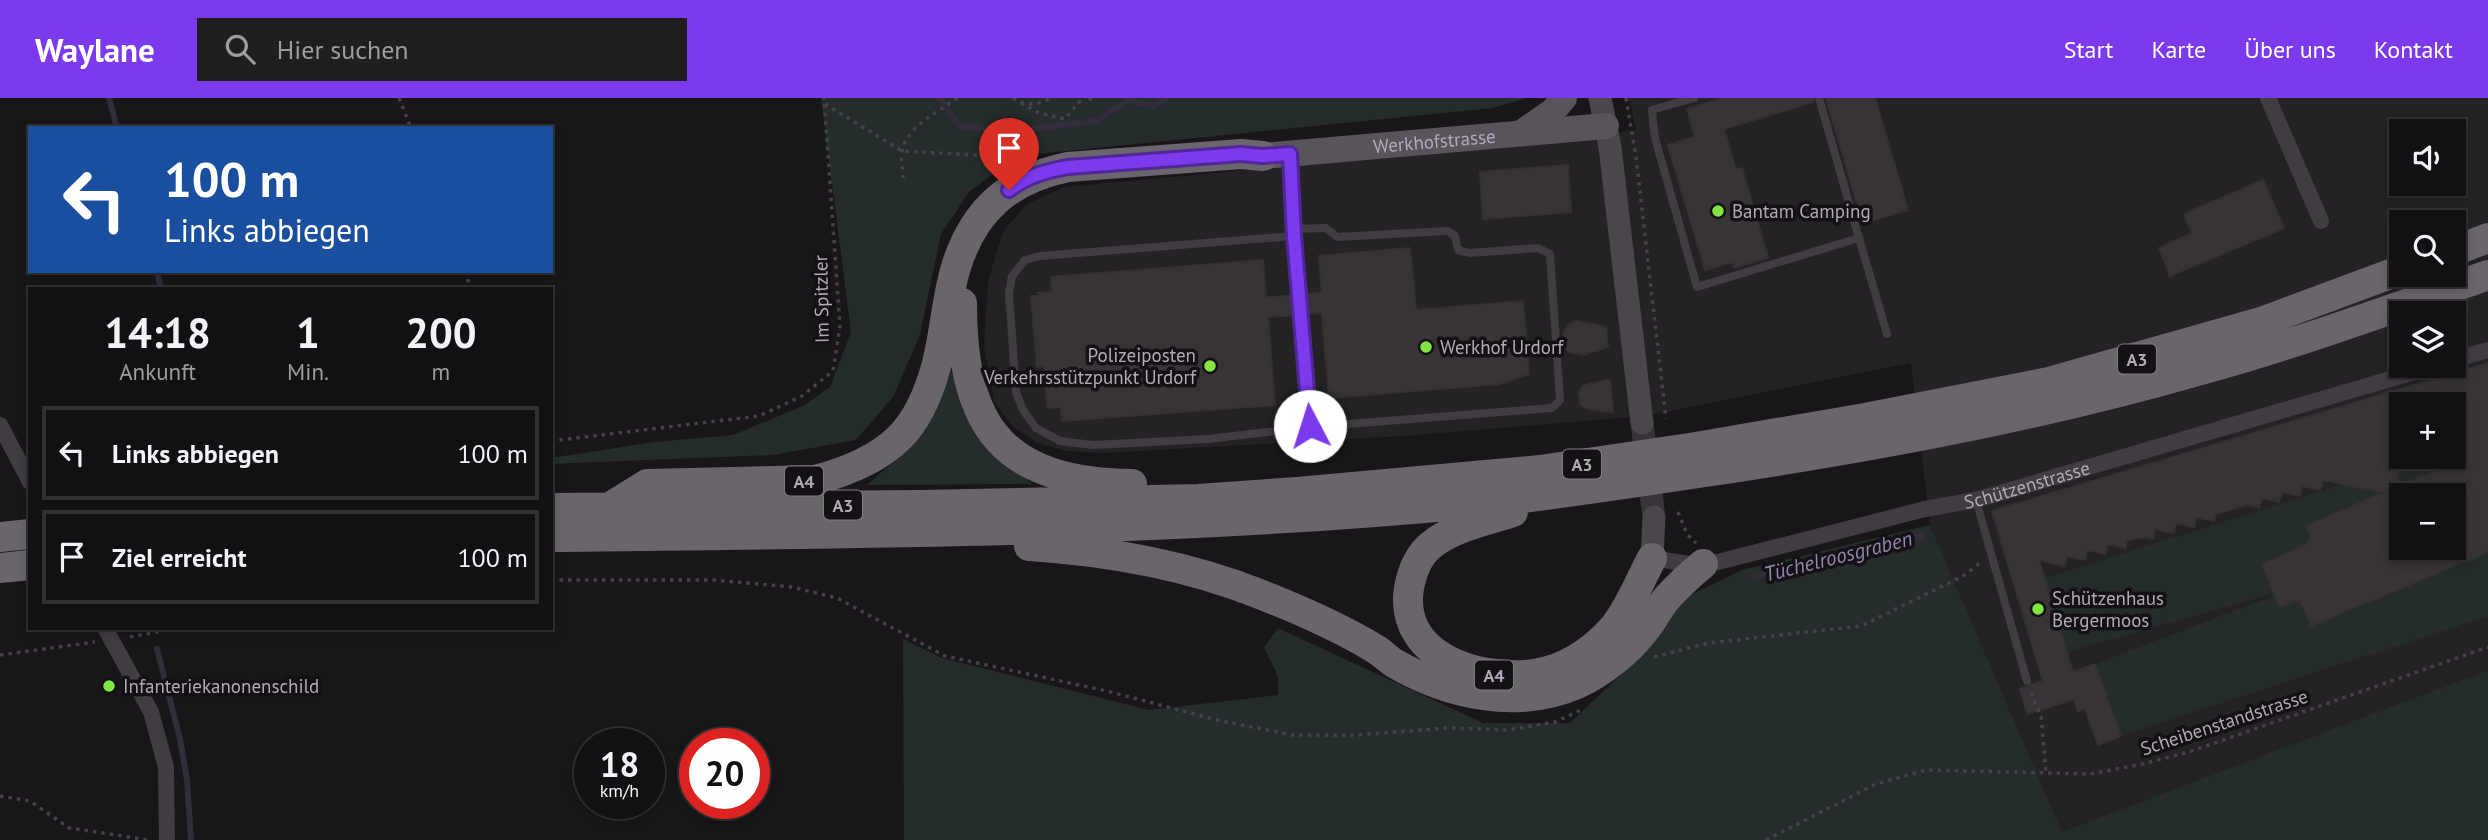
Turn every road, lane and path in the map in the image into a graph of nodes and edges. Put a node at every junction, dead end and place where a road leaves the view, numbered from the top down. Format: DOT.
graph roads {
  1 [pos="399,98"];
  2 [pos="824,98"];
  3 [pos="957,98"];
  4 [pos="1013,98"];
  5 [pos="1050,98"];
  6 [pos="1080,98"];
  7 [pos="1089,98"];
  8 [pos="1095,98"];
  9 [pos="1564,98"];
  10 [pos="1600,98"];
  11 [pos="1626,98"];
  12 [pos="1694,98"];
  13 [pos="1819,98"];
  14 [pos="2268,98"];
  15 [pos="1021,103"];
  16 [pos="410,126"];
  17 [pos="1606,126"];
  18 [pos="1520,134"];
  19 [pos="1276,155"];
  20 [pos="903,178"];
  21 [pos="2321,221"];
  22 [pos="1294,233"];
  23 [pos="1858,238"];
  24 [pos="2488,238"];
  25 [pos="2466,246"];
  26 [pos="2389,274"];
  27 [pos="2488,275"];
  28 [pos="1887,334"];
  29 [pos="2488,350"];
  30 [pos="952,353"];
  31 [pos="2466,356"];
  32 [pos="2394,378"];
  33 [pos="1666,419"];
  34 [pos="1642,423"];
  35 [pos="0,425"];
  36 [pos="1310,426"];
  37 [pos="553,441"];
  38 [pos="28,478"];
  39 [pos="1297,492"];
  40 [pos="1570,492"];
  41 [pos="1976,500"];
  42 [pos="610,507"];
  43 [pos="553,508"];
  44 [pos="1678,512"];
  45 [pos="1654,517"];
  46 [pos="863,532"];
  47 [pos="28,534"];
  48 [pos="0,537"];
  49 [pos="553,537"];
  50 [pos="1991,554"];
  51 [pos="1652,558"];
  52 [pos="1703,564"];
  53 [pos="28,565"];
  54 [pos="0,568"];
  55 [pos="553,580"];
  56 [pos="156,630"];
  57 [pos="109,634"];
  58 [pos="2488,648"];
  59 [pos="1635,654"];
  60 [pos="0,655"];
  61 [pos="2026,681"];
  62 [pos="1587,708"];
  63 [pos="2046,774"];
  64 [pos="0,796"];
  65 [pos="149,840"];
  66 [pos="167,840"];
  67 [pos="1766,840"];
  1 -- 16 [label="path"];
  2 -- 37 [label="path, Im Spitzler"];
  3 -- 20 [label="path"];
  4 -- 15 [label="path"];
  5 -- 15 [label="path"];
  6 -- 15 [label="path"];
  7 -- 8 [label="path"];
  9 -- 18 [label="main road"];
  10 -- 17 [label="main road"];
  11 -- 33 [label="path"];
  12 -- 23 [label="lane"];
  13 -- 23 [label="lane"];
  14 -- 21 [label="street"];
  17 -- 18 [label="main road, Werkhofstrasse"];
  17 -- 34 [label="main road"];
  18 -- 19 [label="main road, Werkhofstrasse"];
  19 -- 22 [label="lane"];
  19 -- 30 [label="highway"];
  22 -- 36 [label="lane"];
  22 -- 36 [label="lane"];
  22 -- 36 [label="lane"];
  23 -- 28 [label="lane"];
  24 -- 25 [label="highway"];
  26 -- 39 [label="highway, A3"];
  27 -- 40 [label="highway, A3"];
  29 -- 31 [label="street"];
  30 -- 39 [label="highway"];
  30 -- 42 [label="highway, A4"];
  32 -- 41 [label="street, Schützenstrasse"];
  35 -- 38 [label="street"];
  39 -- 42 [label="highway, A3"];
  40 -- 46 [label="highway, A3"];
  40 -- 51 [label="highway, A4"];
  41 -- 50 [label="lane"];
  41 -- 52 [label="street, Schützenstrasse"];
  42 -- 43 [label="highway, A3"];
  44 -- 52 [label="path"];
  45 -- 51 [label="main road"];
  46 -- 49 [label="highway, A3"];
  46 -- 59 [label="highway, A4"];
  47 -- 48 [label="highway"];
  50 -- 59 [label="path"];
  50 -- 61 [label="lane"];
  51 -- 52 [label="street, Schützenstrasse"];
  51 -- 59 [label="highway, A4"];
  52 -- 59 [label="highway, A4"];
  53 -- 54 [label="highway"];
  55 -- 62 [label="path"];
  56 -- 57 [label="path"];
  57 -- 60 [label="path"];
  57 -- 66 [label="street"];
  58 -- 63 [label="path, Scheibenstandstrasse"];
  61 -- 63 [label="path"];
  63 -- 67 [label="path, Scheibenstandstrasse"];
  64 -- 65 [label="path"];
}
